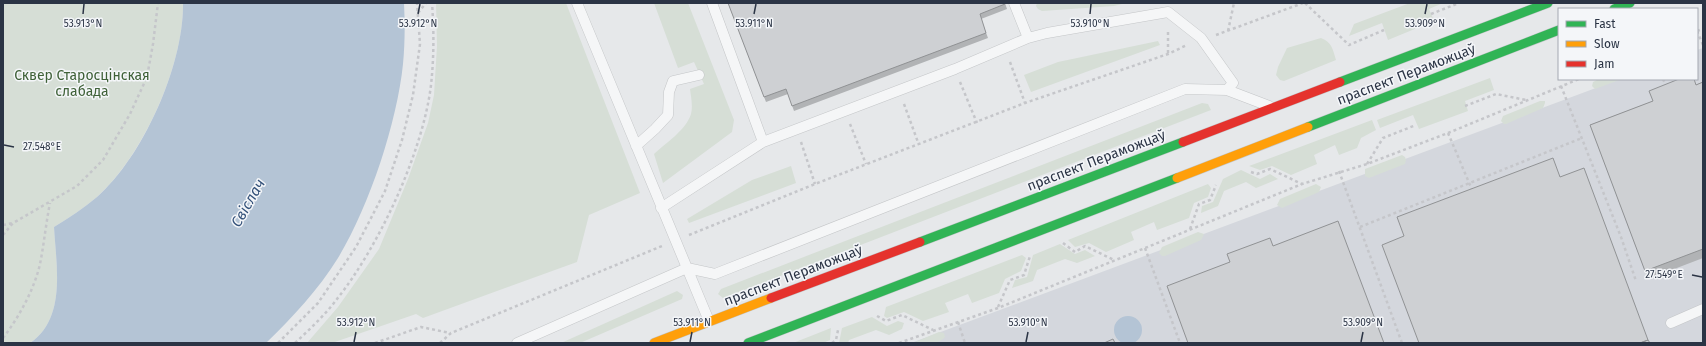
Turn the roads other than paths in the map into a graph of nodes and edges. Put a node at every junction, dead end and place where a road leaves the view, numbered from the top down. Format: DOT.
graph roads {
  1 [pos="577,3"];
  2 [pos="712,3"];
  3 [pos="1014,3"];
  4 [pos="1548,3"];
  5 [pos="1630,3"];
  6 [pos="1617,8"];
  7 [pos="1558,30"];
  8 [pos="1028,38"];
  9 [pos="699,75"];
  10 [pos="1227,90"];
  11 [pos="1275,108"];
  12 [pos="763,142"];
  13 [pos="636,146"];
  14 [pos="661,208"];
  15 [pos="687,268"];
  16 [pos="1703,309"];
  17 [pos="709,321"];
  18 [pos="1671,323"];
  19 [pos="517,343"];
  20 [pos="654,343"];
  21 [pos="748,343"];
  1 -- 13 [label="lane"];
  2 -- 12 [label="lane"];
  3 -- 8 [label="lane"];
  4 -- 11 [label="main road, праспект Пераможцаў"];
  5 -- 6 [label="main road"];
  7 -- 21 [label="main road, праспект Пераможцаў"];
  8 -- 10 [label="lane"];
  8 -- 12 [label="lane"];
  9 -- 13 [label="lane"];
  10 -- 11 [label="lane"];
  10 -- 15 [label="lane"];
  11 -- 17 [label="main road, праспект Пераможцаў"];
  12 -- 14 [label="lane"];
  13 -- 14 [label="lane"];
  14 -- 15 [label="lane"];
  15 -- 17 [label="lane"];
  15 -- 19 [label="lane"];
  16 -- 18 [label="lane"];
  17 -- 20 [label="main road, праспект Пераможцаў"];
}
